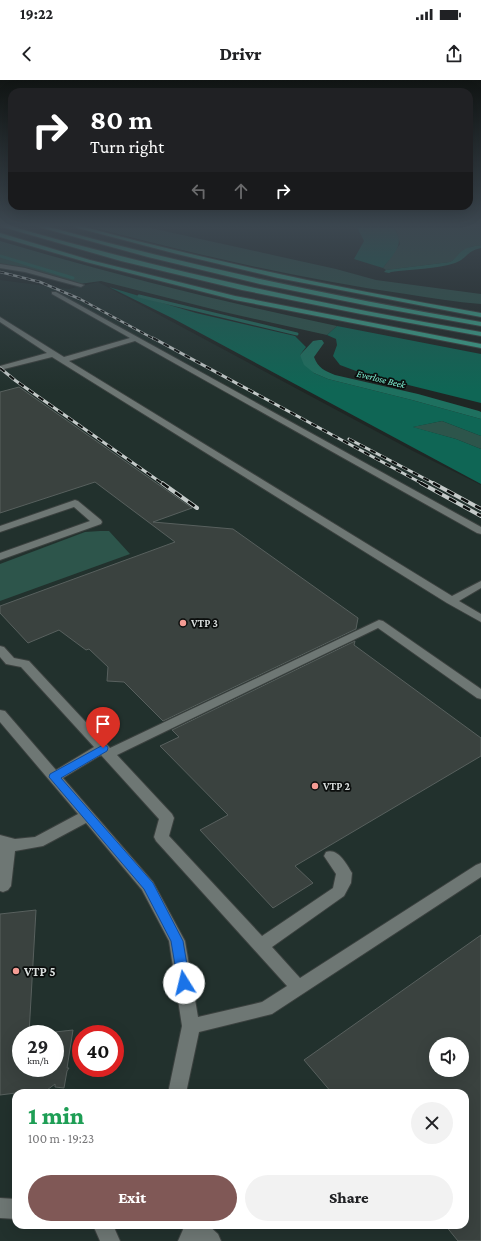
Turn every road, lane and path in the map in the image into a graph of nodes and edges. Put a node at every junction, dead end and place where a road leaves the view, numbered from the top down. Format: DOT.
graph roads {
  1 [pos="70,281"];
  2 [pos="169,281"];
  3 [pos="211,281"];
  4 [pos="257,281"];
  5 [pos="301,281"];
  6 [pos="81,284"];
  7 [pos="334,288"];
  8 [pos="54,294"];
  9 [pos="481,308"];
  10 [pos="481,315"];
  11 [pos="0,319"];
  12 [pos="481,324"];
  13 [pos="481,334"];
  14 [pos="424,335"];
  15 [pos="135,339"];
  16 [pos="481,346"];
  17 [pos="481,350"];
  18 [pos="53,354"];
  19 [pos="63,360"];
  20 [pos="0,368"];
  21 [pos="0,529"];
  22 [pos="481,531"];
  23 [pos="0,557"];
  24 [pos="481,584"];
  25 [pos="451,600"];
  26 [pos="481,619"];
  27 [pos="0,650"];
  28 [pos="5,663"];
  29 [pos="481,695"];
  30 [pos="0,714"];
  31 [pos="106,751"];
  32 [pos="54,777"];
  33 [pos="87,816"];
  34 [pos="4,842"];
  35 [pos="330,856"];
  36 [pos="481,869"];
  37 [pos="3,886"];
  38 [pos="260,946"];
  39 [pos="299,988"];
  40 [pos="191,1026"];
  41 [pos="178,1089"];
  42 [pos="0,1208"];
  43 [pos="12,1209"];
  44 [pos="105,1229"];
  45 [pos="193,1231"];
  46 [pos="110,1241"];
  47 [pos="211,1241"];
  1 -- 6 [label="street"];
  2 -- 14 [label="highway"];
  3 -- 13 [label="highway"];
  4 -- 12 [label="highway"];
  5 -- 7 [label="highway"];
  7 -- 9 [label="highway"];
  7 -- 10 [label="highway"];
  8 -- 15 [label="street"];
  11 -- 18 [label="street"];
  14 -- 16 [label="highway"];
  14 -- 17 [label="highway"];
  15 -- 19 [label="street"];
  15 -- 22 [label="street"];
  18 -- 19 [label="street"];
  18 -- 20 [label="street"];
  19 -- 25 [label="street"];
  21 -- 23 [label="street"];
  24 -- 25 [label="street"];
  25 -- 26 [label="street"];
  27 -- 28 [label="street"];
  28 -- 31 [label="street"];
  29 -- 31 [label="street"];
  30 -- 32 [label="street"];
  31 -- 32 [label="street"];
  31 -- 38 [label="street"];
  32 -- 33 [label="street"];
  33 -- 34 [label="street"];
  33 -- 40 [label="street"];
  34 -- 37 [label="street"];
  35 -- 38 [label="street"];
  36 -- 39 [label="street"];
  38 -- 39 [label="street"];
  39 -- 40 [label="street"];
  40 -- 41 [label="street"];
  42 -- 43 [label="street"];
  44 -- 46 [label="street"];
  45 -- 47 [label="street"];
}
